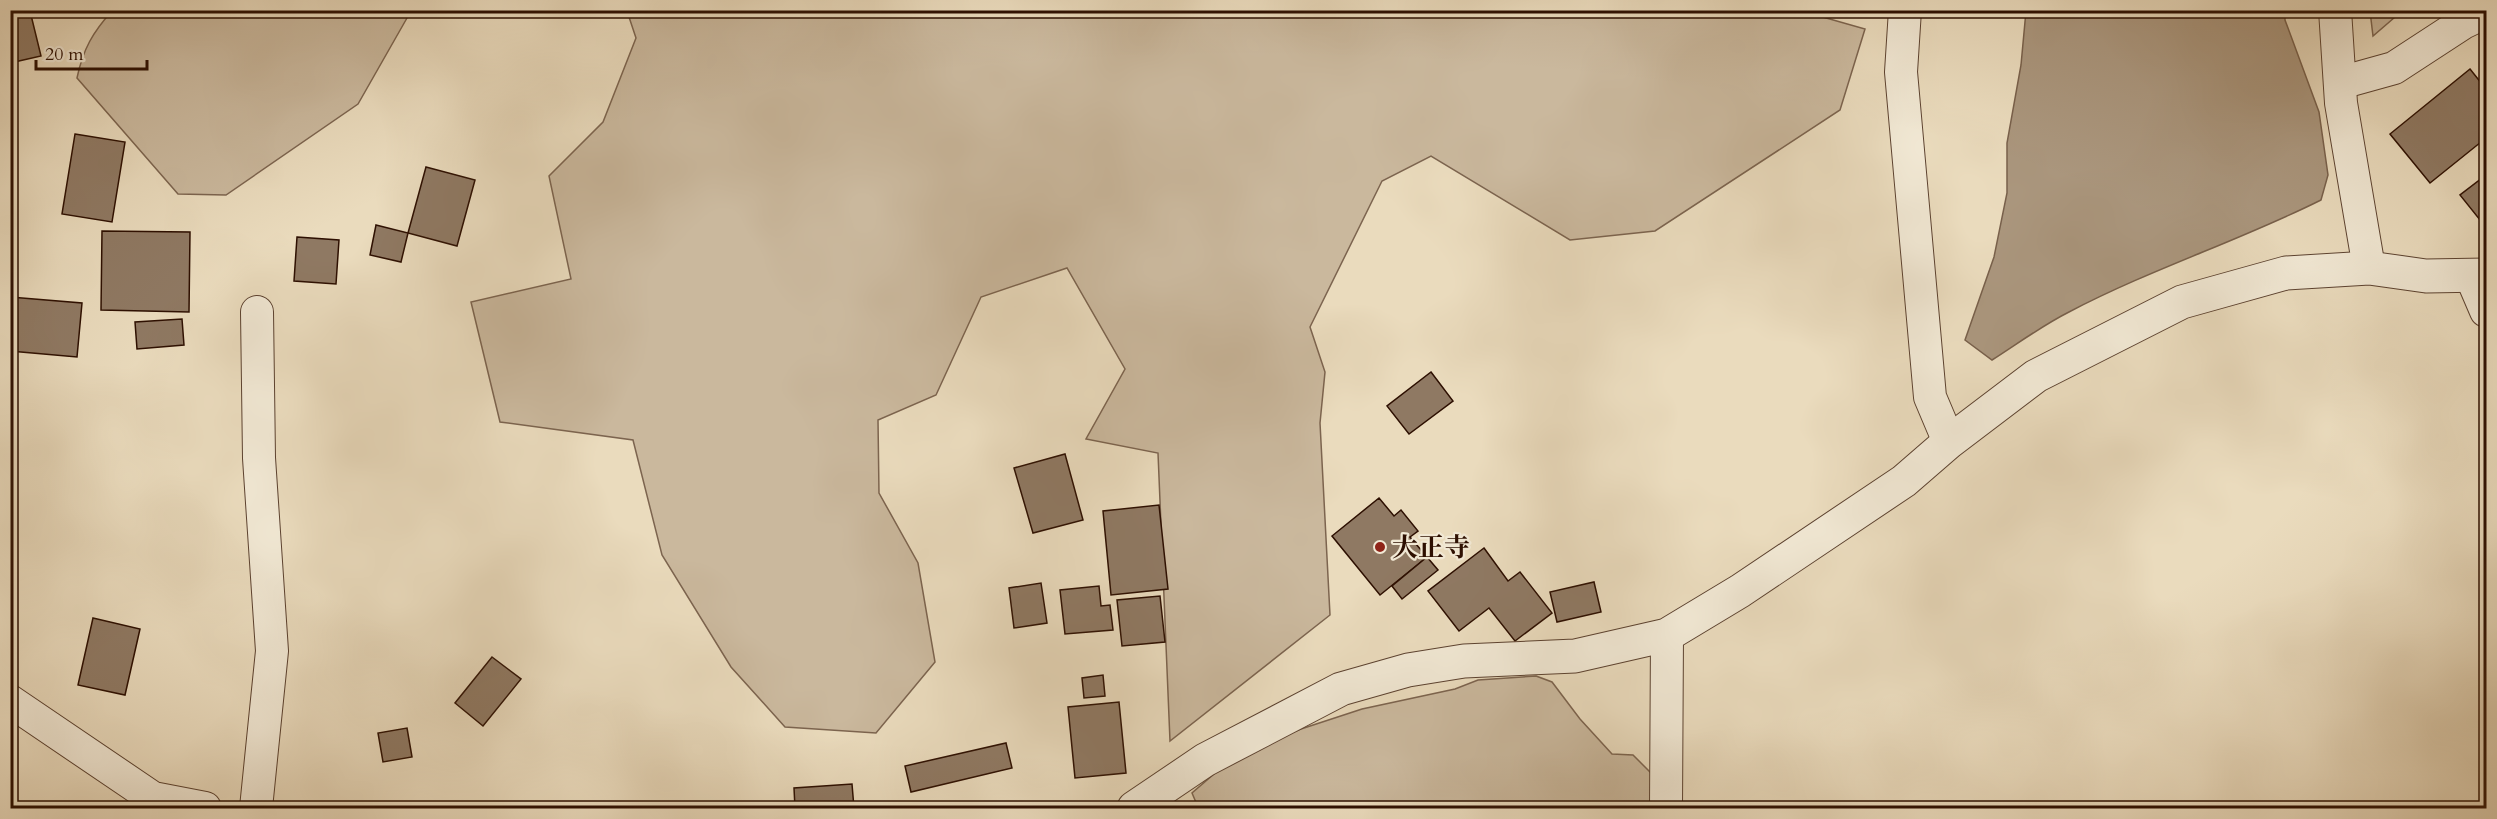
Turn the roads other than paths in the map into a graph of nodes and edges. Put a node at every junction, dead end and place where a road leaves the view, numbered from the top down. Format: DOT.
graph roads {
  1 [pos="1905,10"];
  2 [pos="2335,10"];
  3 [pos="2487,12"];
  4 [pos="2340,83"];
  5 [pos="2369,268"];
  6 [pos="2479,276"];
  7 [pos="2487,311"];
  8 [pos="257,312"];
  9 [pos="1948,442"];
  10 [pos="1667,635"];
  11 [pos="10,701"];
  12 [pos="205,808"];
  13 [pos="256,808"];
  14 [pos="1134,808"];
  15 [pos="1665,808"];
  1 -- 9 [label="street"];
  2 -- 4 [label="street"];
  3 -- 4 [label="street"];
  4 -- 5 [label="street"];
  5 -- 6 [label="street"];
  5 -- 9 [label="street"];
  6 -- 7 [label="street"];
  8 -- 13 [label="street"];
  9 -- 10 [label="street"];
  10 -- 14 [label="street"];
  10 -- 15 [label="street"];
  11 -- 12 [label="street"];
}
